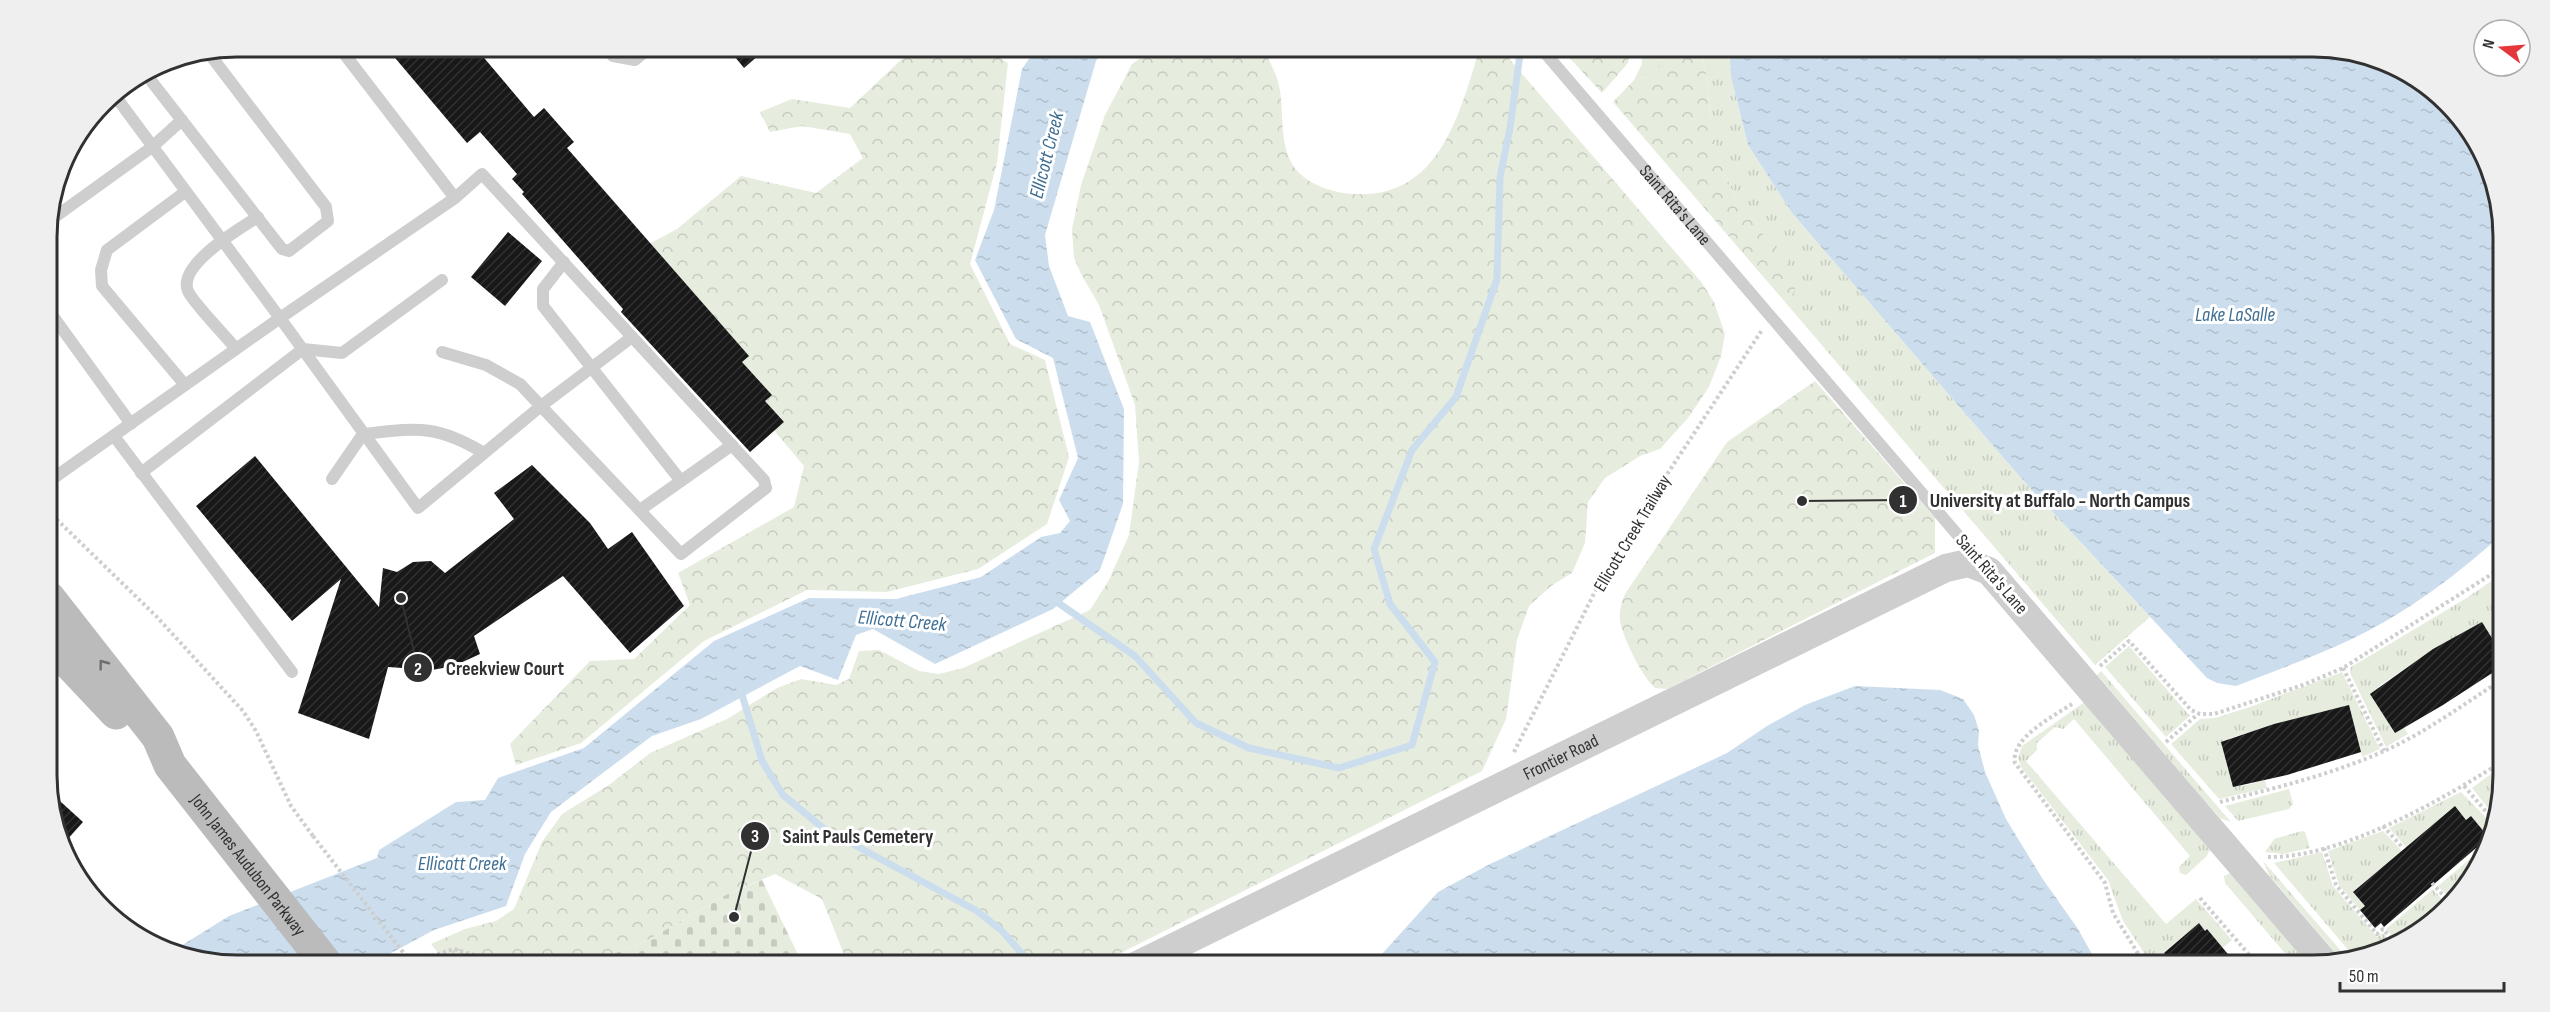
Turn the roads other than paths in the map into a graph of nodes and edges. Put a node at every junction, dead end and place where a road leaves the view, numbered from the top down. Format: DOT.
graph roads {
  1 [pos="347,57"];
  2 [pos="618,57"];
  3 [pos="638,57"];
  4 [pos="1549,57"];
  5 [pos="213,59"];
  6 [pos="150,79"];
  7 [pos="119,101"];
  8 [pos="183,120"];
  9 [pos="152,147"];
  10 [pos="185,192"];
  11 [pos="456,198"];
  12 [pos="59,214"];
  13 [pos="258,217"];
  14 [pos="223,241"];
  15 [pos="564,262"];
  16 [pos="442,280"];
  17 [pos="280,318"];
  18 [pos="57,322"];
  19 [pos="632,337"];
  20 [pos="236,349"];
  21 [pos="303,349"];
  22 [pos="442,352"];
  23 [pos="591,368"];
  24 [pos="185,385"];
  25 [pos="542,406"];
  26 [pos="131,424"];
  27 [pos="363,434"];
  28 [pos="114,436"];
  29 [pos="732,445"];
  30 [pos="484,453"];
  31 [pos="141,473"];
  32 [pos="57,476"];
  33 [pos="332,479"];
  34 [pos="681,481"];
  35 [pos="640,510"];
  36 [pos="1989,571"];
  37 [pos="57,608"];
  38 [pos="57,651"];
  39 [pos="292,672"];
  40 [pos="170,765"];
  41 [pos="318,955"];
  42 [pos="1158,955"];
  43 [pos="2318,955"];
  1 -- 11 [label="lane"];
  2 -- 3 [label="lane"];
  4 -- 36 [label="lane, Saint Rita's Lane"];
  5 -- 13 [label="lane"];
  6 -- 8 [label="lane"];
  7 -- 9 [label="lane"];
  8 -- 9 [label="lane"];
  8 -- 13 [label="lane"];
  9 -- 10 [label="lane"];
  9 -- 12 [label="lane"];
  10 -- 14 [label="lane"];
  10 -- 24 [label="lane"];
  11 -- 15 [label="lane"];
  11 -- 17 [label="lane"];
  13 -- 14 [label="lane"];
  14 -- 17 [label="lane"];
  14 -- 20 [label="lane"];
  15 -- 19 [label="lane"];
  15 -- 23 [label="lane"];
  16 -- 21 [label="lane"];
  17 -- 20 [label="lane"];
  17 -- 21 [label="lane"];
  18 -- 26 [label="lane"];
  19 -- 23 [label="lane"];
  19 -- 29 [label="lane"];
  20 -- 24 [label="lane"];
  21 -- 27 [label="lane"];
  21 -- 31 [label="lane"];
  22 -- 25 [label="lane"];
  23 -- 25 [label="lane"];
  23 -- 34 [label="lane"];
  24 -- 26 [label="lane"];
  25 -- 30 [label="lane"];
  25 -- 35 [label="lane"];
  26 -- 28 [label="lane"];
  27 -- 30 [label="lane"];
  27 -- 30 [label="lane"];
  27 -- 33 [label="lane"];
  28 -- 31 [label="lane"];
  28 -- 32 [label="lane"];
  29 -- 34 [label="lane"];
  29 -- 35 [label="lane"];
  31 -- 39 [label="lane"];
  34 -- 35 [label="lane"];
  36 -- 42 [label="street, Frontier Road"];
  36 -- 43 [label="street, Saint Rita's Lane"];
  40 -- 37 [label="main road, John James Audubon Parkway, one-way"];
  38 -- 40 [label="main road, John James Audubon Parkway"];
  40 -- 41 [label="main road, John James Audubon Parkway"];
}
